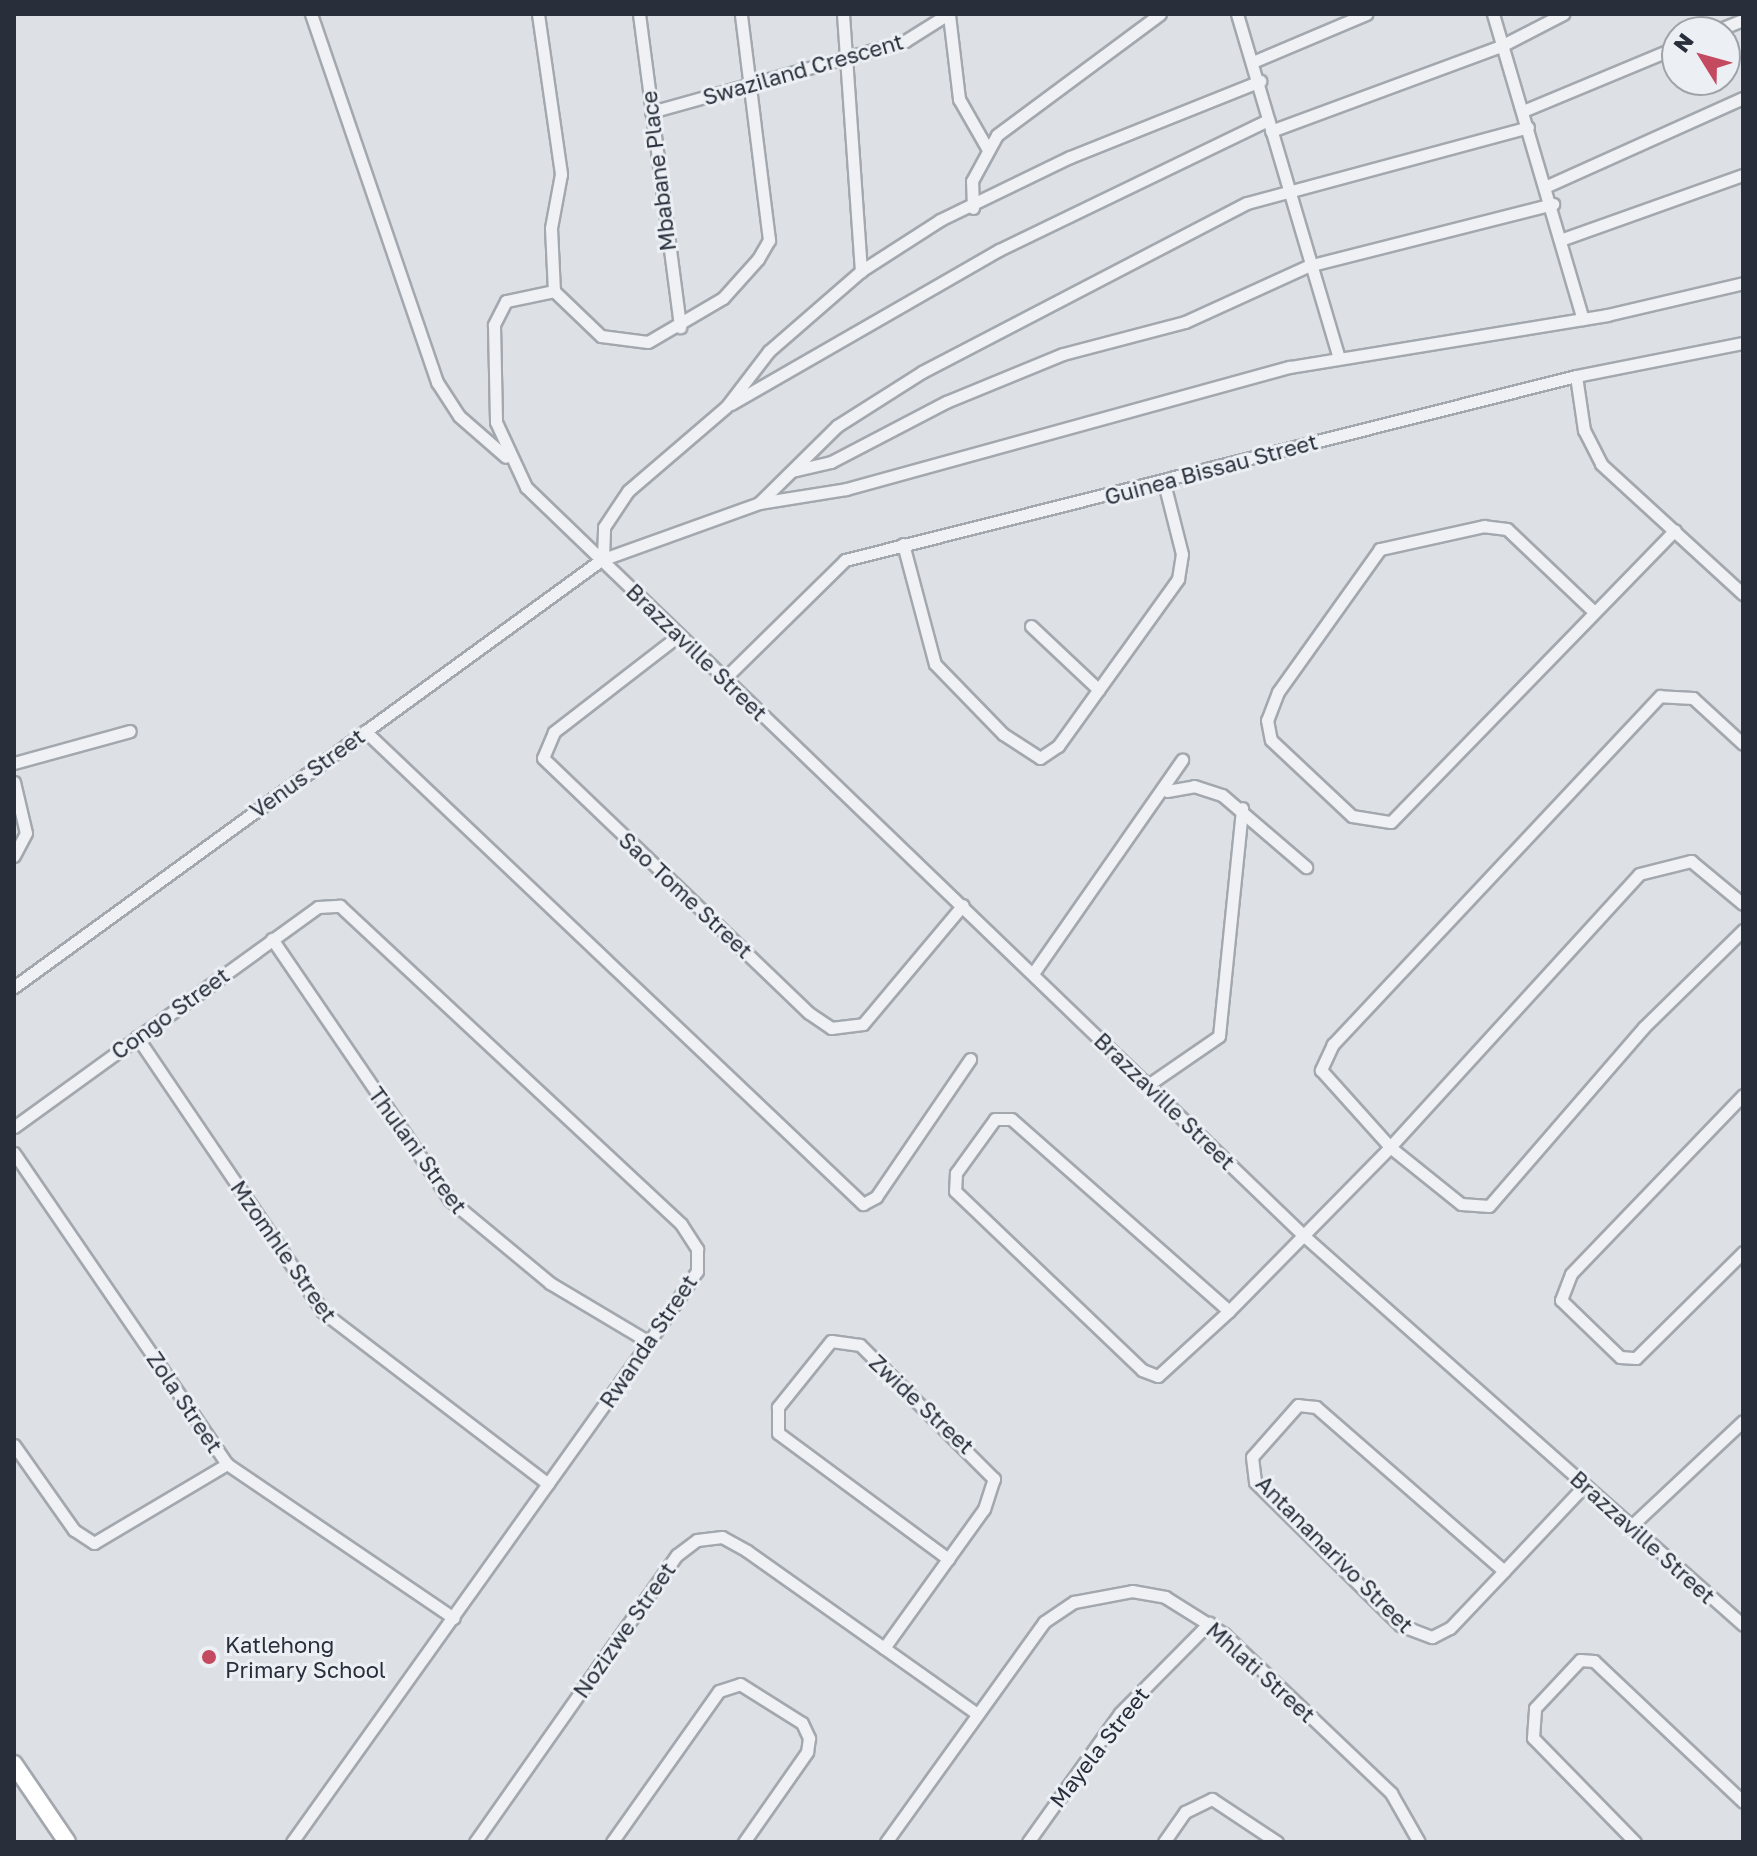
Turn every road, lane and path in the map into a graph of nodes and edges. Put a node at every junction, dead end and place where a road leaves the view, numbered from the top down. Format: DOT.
graph roads {
  1 [pos="311,14"];
  2 [pos="538,14"];
  3 [pos="639,14"];
  4 [pos="741,14"];
  5 [pos="843,14"];
  6 [pos="948,14"];
  7 [pos="1160,14"];
  8 [pos="1237,14"];
  9 [pos="1366,14"];
  10 [pos="1493,14"];
  11 [pos="1563,14"];
  12 [pos="1503,45"];
  13 [pos="1661,54"];
  14 [pos="849,58"];
  15 [pos="1255,61"];
  16 [pos="1260,81"];
  17 [pos="750,87"];
  18 [pos="1743,98"];
  19 [pos="1523,111"];
  20 [pos="651,112"];
  21 [pos="1269,125"];
  22 [pos="1528,127"];
  23 [pos="987,148"];
  24 [pos="1743,175"];
  25 [pos="1547,186"];
  26 [pos="1287,187"];
  27 [pos="1553,204"];
  28 [pos="973,208"];
  29 [pos="1563,239"];
  30 [pos="1308,266"];
  31 [pos="861,271"];
  32 [pos="1743,283"];
  33 [pos="554,291"];
  34 [pos="1583,319"];
  35 [pos="680,327"];
  36 [pos="1743,343"];
  37 [pos="1338,356"];
  38 [pos="1576,376"];
  39 [pos="726,407"];
  40 [pos="507,457"];
  41 [pos="792,471"];
  42 [pos="1164,483"];
  43 [pos="759,503"];
  44 [pos="1675,530"];
  45 [pos="903,544"];
  46 [pos="602,560"];
  47 [pos="1743,594"];
  48 [pos="1591,609"];
  49 [pos="1031,626"];
  50 [pos="678,636"];
  51 [pos="724,679"];
  52 [pos="1099,690"];
  53 [pos="130,731"];
  54 [pos="365,731"];
  55 [pos="1743,744"];
  56 [pos="1182,760"];
  57 [pos="14,763"];
  58 [pos="14,782"];
  59 [pos="1167,791"];
  60 [pos="1242,808"];
  61 [pos="14,856"];
  62 [pos="1306,867"];
  63 [pos="330,904"];
  64 [pos="1743,904"];
  65 [pos="963,905"];
  66 [pos="1743,930"];
  67 [pos="272,939"];
  68 [pos="1034,972"];
  69 [pos="14,987"];
  70 [pos="137,1037"];
  71 [pos="970,1059"];
  72 [pos="1148,1085"];
  73 [pos="1743,1095"];
  74 [pos="14,1127"];
  75 [pos="1390,1147"];
  76 [pos="14,1153"];
  77 [pos="1303,1235"];
  78 [pos="1743,1252"];
  79 [pos="1229,1311"];
  80 [pos="649,1342"];
  81 [pos="1743,1421"];
  82 [pos="14,1445"];
  83 [pos="227,1464"];
  84 [pos="548,1484"];
  85 [pos="1584,1486"];
  86 [pos="1629,1528"];
  87 [pos="948,1559"];
  88 [pos="1504,1571"];
  89 [pos="454,1618"];
  90 [pos="1209,1623"];
  91 [pos="1743,1625"];
  92 [pos="884,1648"];
  93 [pos="976,1713"];
  94 [pos="14,1764"];
  95 [pos="1743,1802"];
  96 [pos="67,1842"];
  97 [pos="292,1842"];
  98 [pos="475,1842"];
  99 [pos="612,1842"];
  100 [pos="744,1842"];
  101 [pos="886,1842"];
  102 [pos="1028,1842"];
  103 [pos="1164,1842"];
  104 [pos="1277,1842"];
  105 [pos="1419,1842"];
  106 [pos="1635,1842"];
  1 -- 40 [label="street"];
  2 -- 33 [label="street"];
  3 -- 20 [label="street, Mbabane Place"];
  4 -- 17 [label="street"];
  5 -- 14 [label="street"];
  6 -- 14 [label="street, Swaziland Crescent"];
  6 -- 23 [label="street, Swaziland Crescent"];
  7 -- 23 [label="street"];
  8 -- 15 [label="street"];
  9 -- 15 [label="street"];
  10 -- 12 [label="street"];
  11 -- 12 [label="street"];
  12 -- 19 [label="street"];
  12 -- 21 [label="street"];
  13 -- 19 [label="street"];
  14 -- 17 [label="street, Swaziland Crescent"];
  14 -- 31 [label="street"];
  15 -- 16 [label="street"];
  16 -- 21 [label="street"];
  16 -- 28 [label="street"];
  17 -- 20 [label="street, Swaziland Crescent"];
  17 -- 35 [label="street"];
  18 -- 25 [label="street"];
  19 -- 22 [label="street"];
  20 -- 35 [label="street, Mbabane Place"];
  21 -- 26 [label="street"];
  21 -- 39 [label="street"];
  22 -- 25 [label="street"];
  22 -- 26 [label="street"];
  23 -- 28 [label="street"];
  24 -- 29 [label="street"];
  25 -- 27 [label="street"];
  26 -- 30 [label="street"];
  26 -- 41 [label="street"];
  27 -- 29 [label="street"];
  27 -- 30 [label="street"];
  28 -- 31 [label="street"];
  29 -- 34 [label="street"];
  30 -- 37 [label="street"];
  30 -- 41 [label="street"];
  31 -- 39 [label="street"];
  32 -- 34 [label="street"];
  33 -- 35 [label="street"];
  33 -- 40 [label="street"];
  34 -- 37 [label="street"];
  36 -- 38 [label="street, Guinea Bissau Street"];
  37 -- 43 [label="street"];
  38 -- 42 [label="street, Guinea Bissau Street"];
  38 -- 44 [label="street"];
  39 -- 46 [label="street"];
  40 -- 46 [label="street, Brazzaville Street"];
  41 -- 43 [label="street"];
  42 -- 45 [label="street, Guinea Bissau Street"];
  42 -- 52 [label="street"];
  43 -- 46 [label="street, Venus Street"];
  44 -- 47 [label="street"];
  44 -- 48 [label="street"];
  45 -- 51 [label="street, Guinea Bissau Street"];
  45 -- 52 [label="street"];
  46 -- 50 [label="street, Brazzaville Street"];
  46 -- 54 [label="street, Venus Street"];
  48 -- 48 [label="street"];
  49 -- 52 [label="street"];
  50 -- 51 [label="street, Brazzaville Street"];
  50 -- 65 [label="street, Sao Tome Street"];
  51 -- 65 [label="street, Brazzaville Street"];
  53 -- 57 [label="street"];
  54 -- 69 [label="street, Venus Street"];
  54 -- 71 [label="street"];
  55 -- 75 [label="street"];
  56 -- 59 [label="street"];
  58 -- 61 [label="street"];
  59 -- 60 [label="street"];
  59 -- 68 [label="street"];
  60 -- 62 [label="street"];
  60 -- 72 [label="street"];
  63 -- 67 [label="street, Congo Street"];
  63 -- 80 [label="street, Rwanda Street"];
  64 -- 75 [label="street"];
  65 -- 68 [label="street, Brazzaville Street"];
  66 -- 75 [label="street"];
  67 -- 70 [label="street, Congo Street"];
  67 -- 80 [label="street, Thulani Street"];
  68 -- 72 [label="street, Brazzaville Street"];
  70 -- 74 [label="street, Congo Street"];
  70 -- 84 [label="street, Mzomhle Street"];
  72 -- 77 [label="street, Brazzaville Street"];
  73 -- 78 [label="street"];
  75 -- 77 [label="street"];
  76 -- 83 [label="street, Zola Street"];
  77 -- 79 [label="street"];
  77 -- 85 [label="street, Brazzaville Street"];
  79 -- 79 [label="street"];
  80 -- 84 [label="street, Rwanda Street"];
  81 -- 86 [label="street"];
  82 -- 83 [label="street"];
  83 -- 89 [label="street, Zola Street"];
  84 -- 89 [label="street, Rwanda Street"];
  85 -- 86 [label="street, Brazzaville Street"];
  85 -- 88 [label="street, Antananarivo Street"];
  86 -- 91 [label="street, Brazzaville Street"];
  87 -- 87 [label="street, Zwide Street"];
  87 -- 92 [label="street, Zwide Street"];
  88 -- 88 [label="street, Antananarivo Street"];
  89 -- 97 [label="street, Rwanda Street"];
  90 -- 93 [label="street, Mhlati Street"];
  90 -- 102 [label="street, Mayela Street"];
  90 -- 105 [label="street, Mhlati Street"];
  92 -- 93 [label="street, Nozizwe Street"];
  92 -- 98 [label="street, Nozizwe Street"];
  93 -- 101 [label="street, Mhlati Street"];
  94 -- 96 [label="street"];
  95 -- 106 [label="street"];
  99 -- 100 [label="street"];
  103 -- 104 [label="street"];
}
